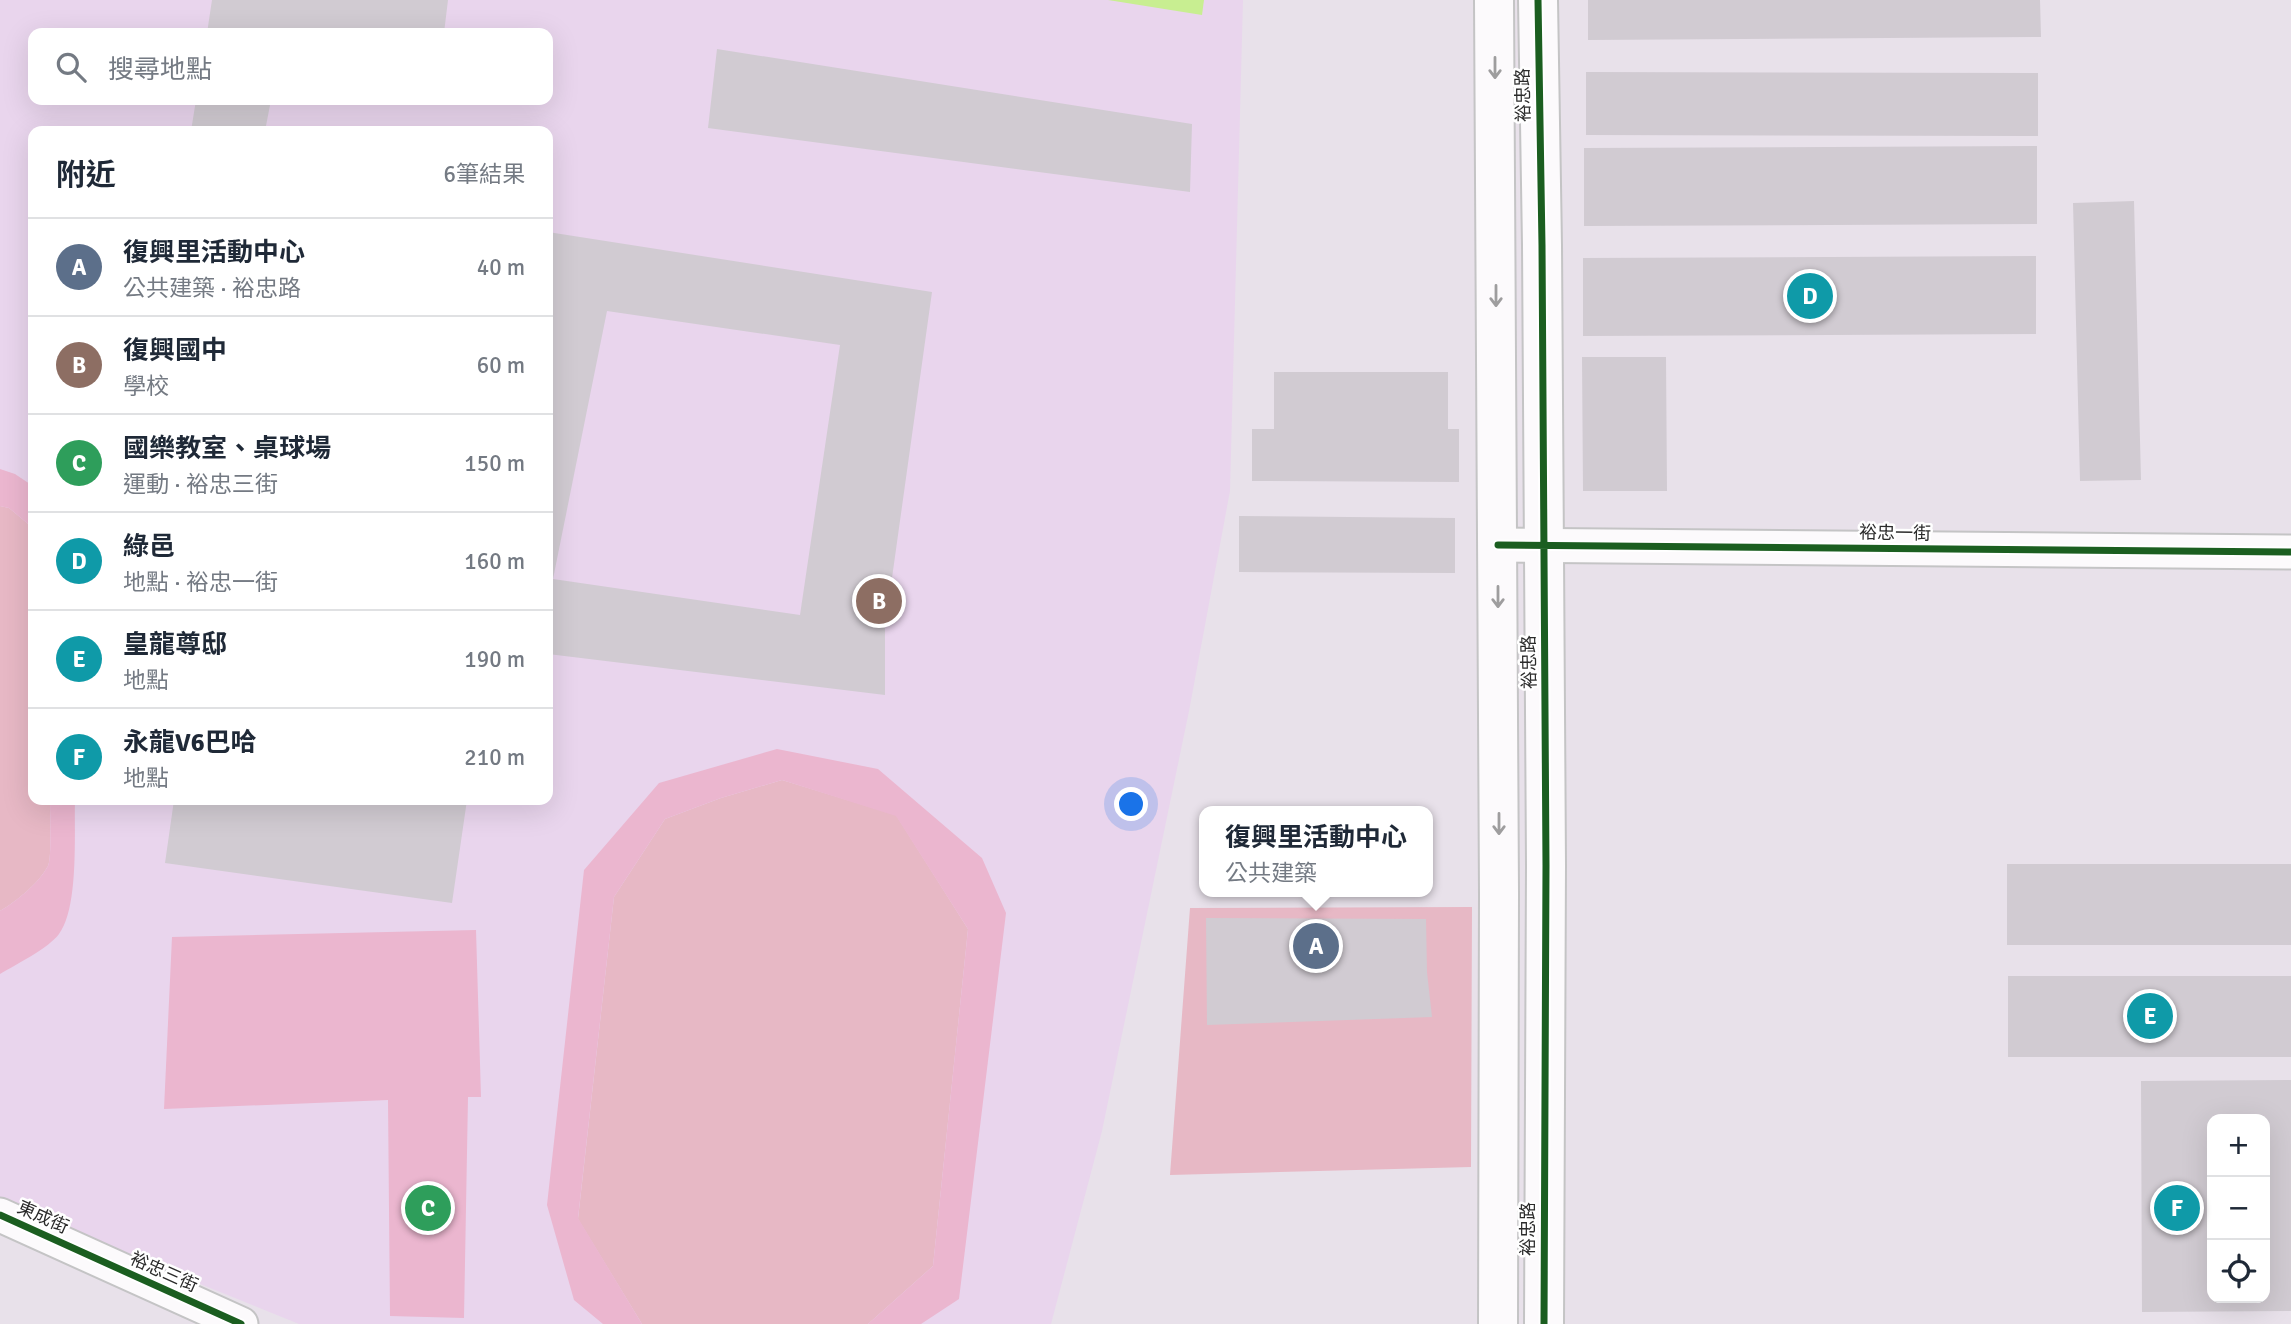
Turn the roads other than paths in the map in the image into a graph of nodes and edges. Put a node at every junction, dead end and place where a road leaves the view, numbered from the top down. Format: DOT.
graph roads {
  1 [pos="1494,0"];
  2 [pos="1538,0"];
  3 [pos="1498,545"];
  4 [pos="1542,545"];
  5 [pos="2291,552"];
  6 [pos="0,1215"];
  7 [pos="74,1248"];
  8 [pos="242,1324"];
  9 [pos="1497,1324"];
  10 [pos="1544,1324"];
  1 -- 3 [label="street, 裕忠路, one-way"];
  2 -- 4 [label="street, 裕忠路"];
  3 -- 4 [label="street, 裕忠一街"];
  3 -- 9 [label="street, 裕忠路, one-way"];
  4 -- 5 [label="street, 裕忠一街"];
  4 -- 10 [label="street, 裕忠路"];
  6 -- 7 [label="street, 東成街"];
  7 -- 8 [label="street, 裕忠三街"];
}
